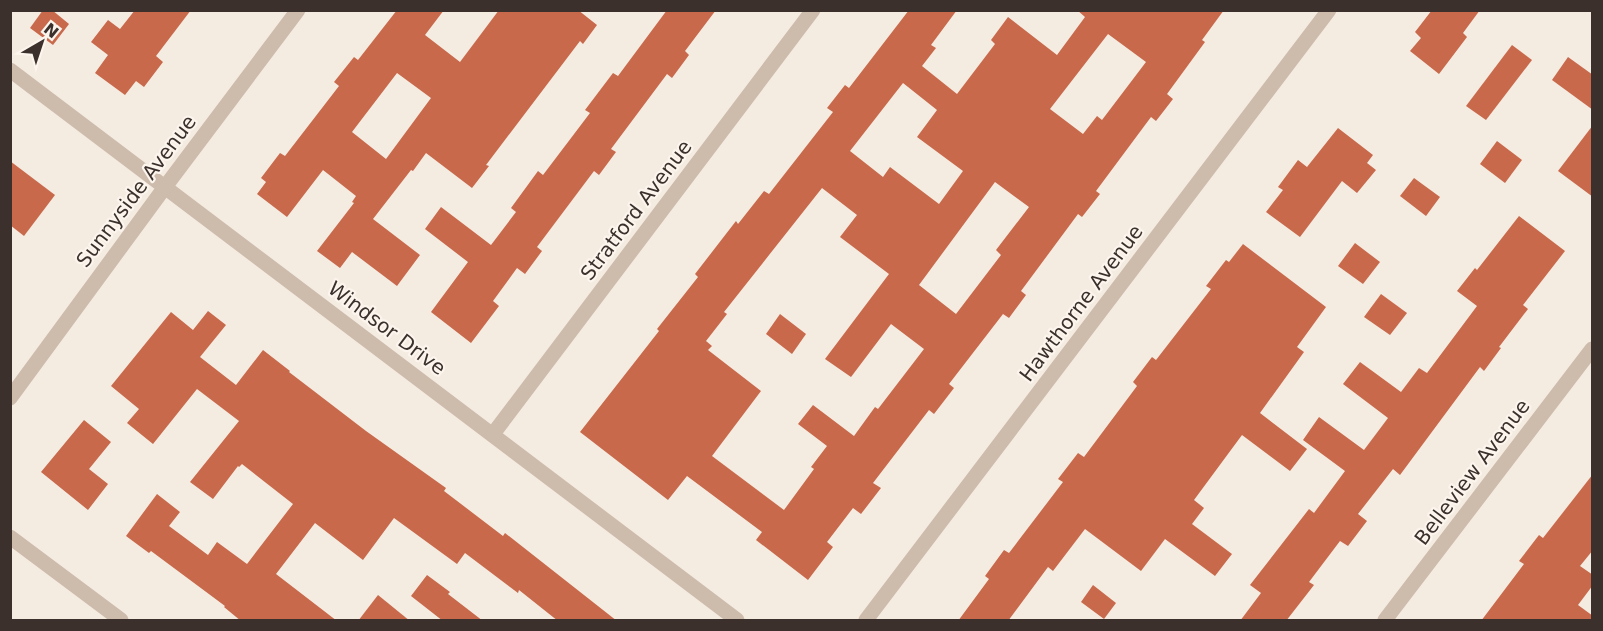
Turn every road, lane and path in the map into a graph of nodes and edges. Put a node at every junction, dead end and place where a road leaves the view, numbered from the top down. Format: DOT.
graph roads {
  1 [pos="298,10"];
  2 [pos="813,10"];
  3 [pos="1329,10"];
  4 [pos="10,70"];
  5 [pos="165,187"];
  6 [pos="1593,349"];
  7 [pos="10,398"];
  8 [pos="493,434"];
  9 [pos="10,537"];
  10 [pos="121,621"];
  11 [pos="737,621"];
  12 [pos="866,621"];
  13 [pos="1385,621"];
  1 -- 5 [label="street, Sunnyside Avenue"];
  2 -- 8 [label="street, Stratford Avenue"];
  3 -- 12 [label="street, Hawthorne Avenue"];
  4 -- 5 [label="street, Windsor Drive"];
  5 -- 7 [label="street, Sunnyside Avenue"];
  5 -- 8 [label="street, Windsor Drive"];
  6 -- 13 [label="street, Belleview Avenue"];
  8 -- 11 [label="street, Windsor Drive"];
  9 -- 10 [label="street"];
}
